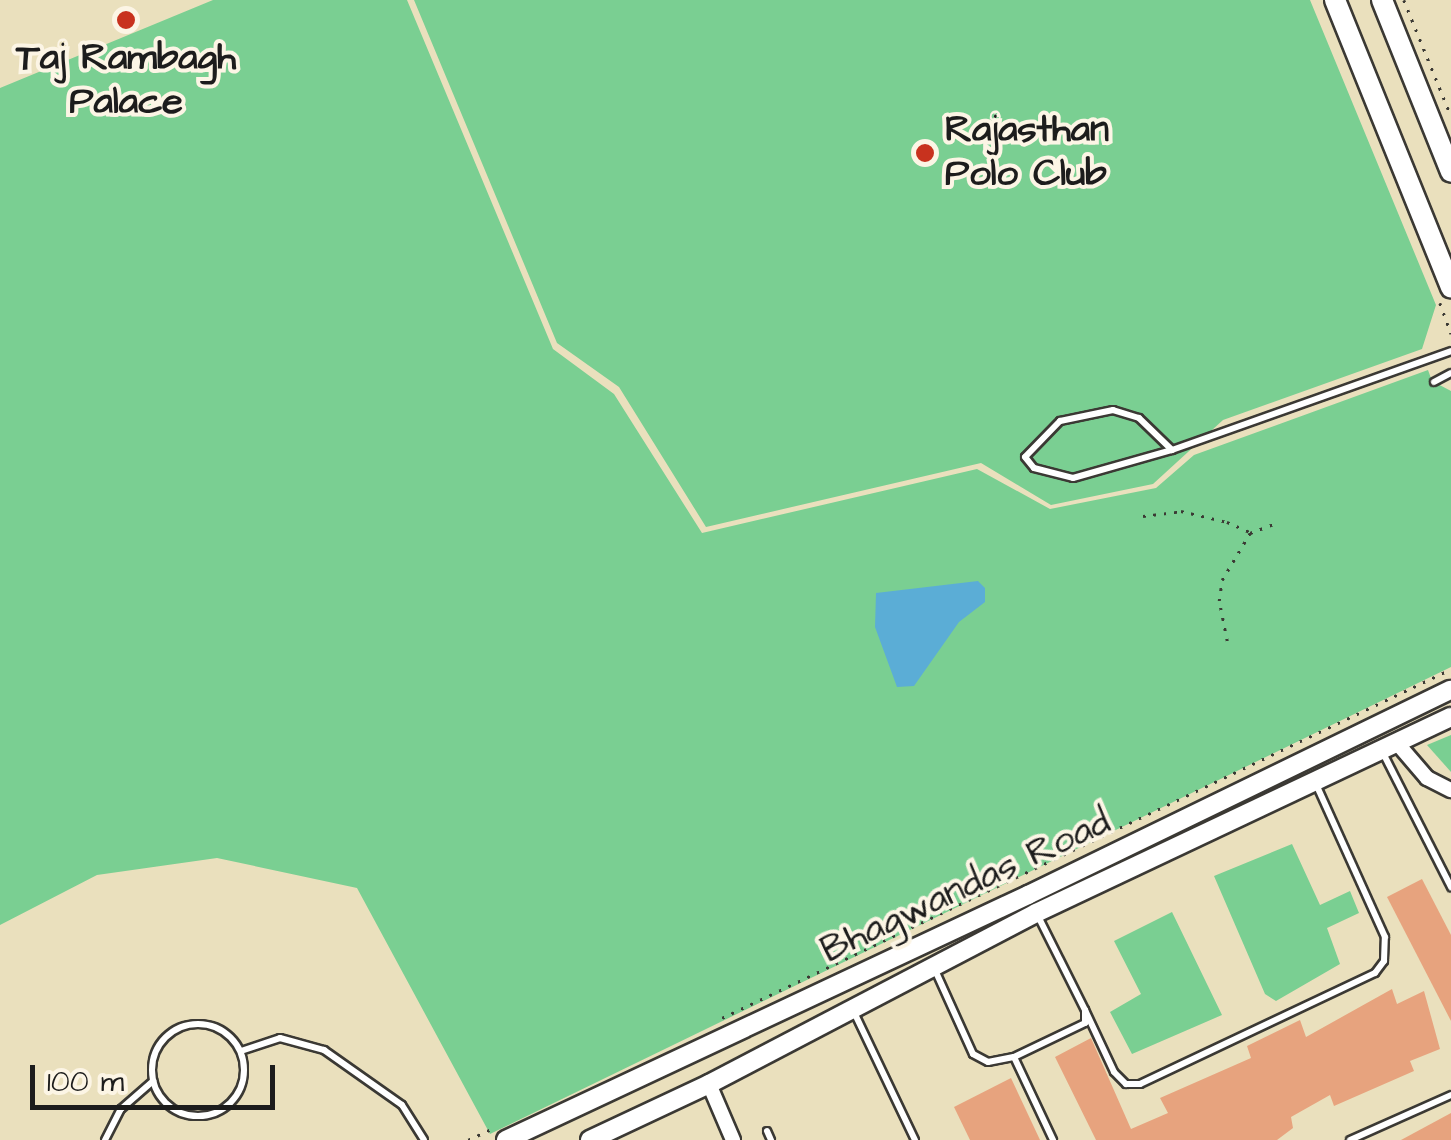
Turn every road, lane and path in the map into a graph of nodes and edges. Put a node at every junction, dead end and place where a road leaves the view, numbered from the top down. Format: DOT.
graph roads {
  1 [pos="1335,0"];
  2 [pos="1382,0"];
  3 [pos="1404,0"];
  4 [pos="1451,116"];
  5 [pos="1451,172"];
  6 [pos="1445,294"];
  7 [pos="1451,334"];
  8 [pos="1451,351"];
  9 [pos="1451,374"];
  10 [pos="1434,382"];
  11 [pos="1172,450"];
  12 [pos="1143,516"];
  13 [pos="1278,522"];
  14 [pos="1250,532"];
  15 [pos="1227,642"];
  16 [pos="1451,668"];
  17 [pos="1451,690"];
  18 [pos="1451,717"];
  19 [pos="1390,746"];
  20 [pos="1314,781"];
  21 [pos="1451,790"];
  22 [pos="1451,886"];
  23 [pos="1036,913"];
  24 [pos="932,964"];
  25 [pos="852,1007"];
  26 [pos="1084,1010"];
  27 [pos="706,1026"];
  28 [pos="240,1052"];
  29 [pos="1014,1057"];
  30 [pos="153,1081"];
  31 [pos="708,1084"];
  32 [pos="1451,1095"];
  33 [pos="767,1131"];
  34 [pos="500,1134"];
  35 [pos="105,1140"];
  36 [pos="424,1140"];
  37 [pos="468,1140"];
  38 [pos="590,1140"];
  39 [pos="733,1140"];
  40 [pos="771,1140"];
  41 [pos="915,1140"];
  42 [pos="1053,1140"];
  43 [pos="1350,1140"];
  1 -- 6 [label="main road"];
  2 -- 5 [label="main road"];
  3 -- 4 [label="path"];
  6 -- 7 [label="path"];
  8 -- 11 [label="lane"];
  9 -- 10 [label="lane"];
  11 -- 11 [label="lane"];
  12 -- 14 [label="path"];
  13 -- 14 [label="path"];
  14 -- 15 [label="path"];
  16 -- 27 [label="path"];
  17 -- 34 [label="street, Bhagwandas Road"];
  18 -- 19 [label="street, Bhagwandas Road"];
  19 -- 20 [label="street, Bhagwandas Road"];
  19 -- 21 [label="street"];
  19 -- 22 [label="lane"];
  20 -- 23 [label="street, Bhagwandas Road"];
  20 -- 26 [label="lane"];
  23 -- 24 [label="street, Bhagwandas Road"];
  23 -- 26 [label="lane"];
  24 -- 25 [label="street, Bhagwandas Road"];
  24 -- 29 [label="lane"];
  25 -- 31 [label="street, Bhagwandas Road"];
  25 -- 41 [label="lane"];
  26 -- 29 [label="lane"];
  28 -- 30 [label="lane"];
  28 -- 30 [label="lane"];
  28 -- 36 [label="lane"];
  29 -- 42 [label="lane"];
  30 -- 35 [label="lane"];
  31 -- 38 [label="street, Bhagwandas Road"];
  31 -- 39 [label="street"];
  32 -- 43 [label="lane"];
  33 -- 40 [label="lane"];
  34 -- 37 [label="path"];
}
